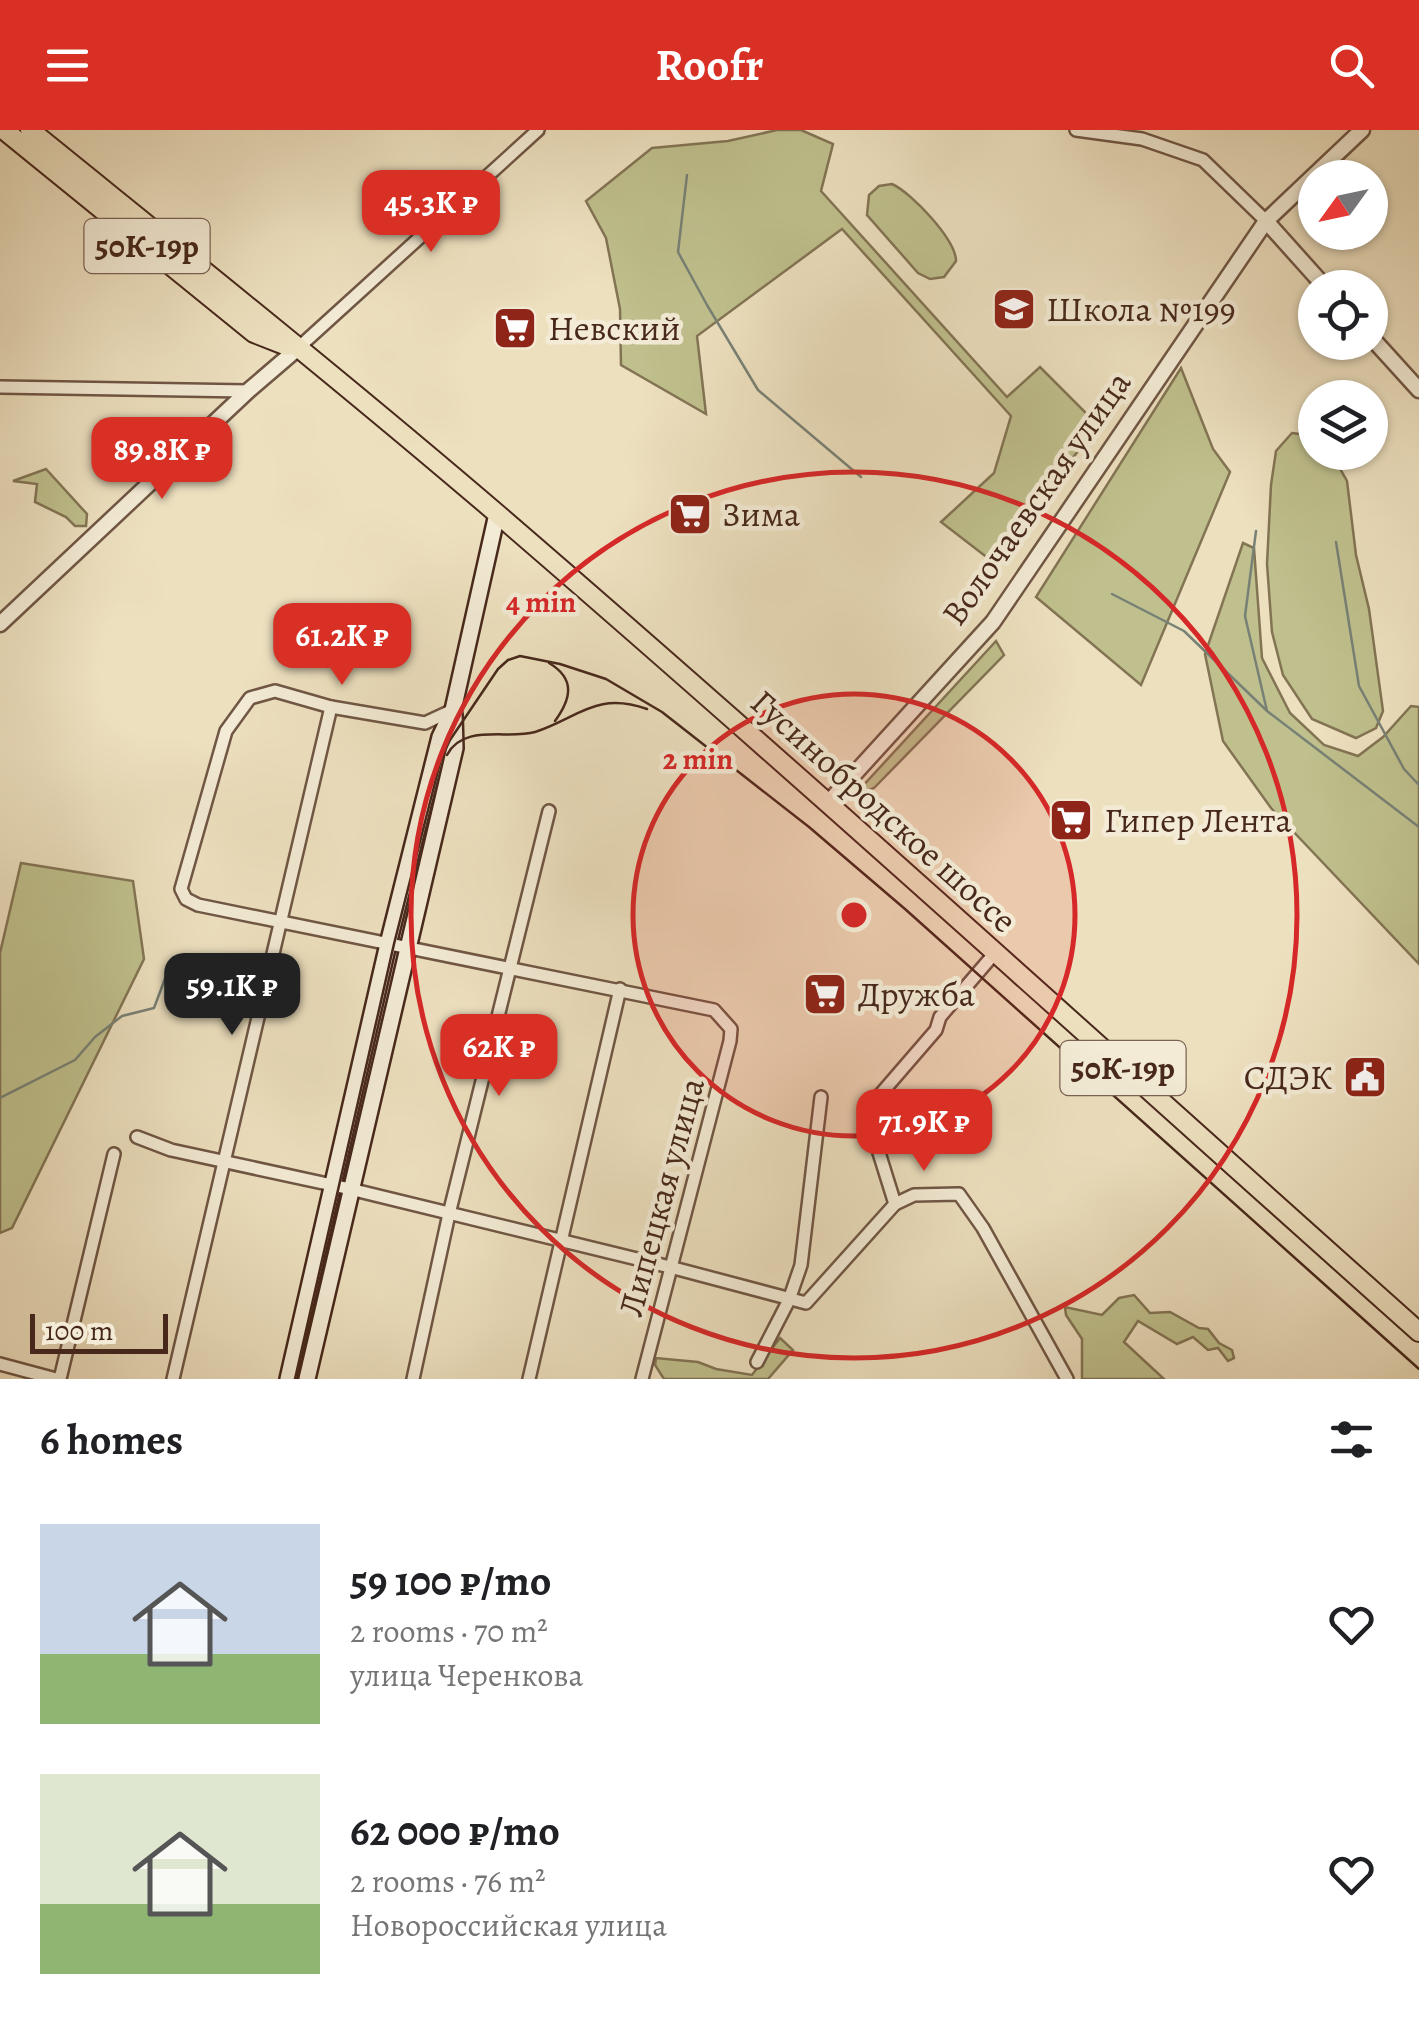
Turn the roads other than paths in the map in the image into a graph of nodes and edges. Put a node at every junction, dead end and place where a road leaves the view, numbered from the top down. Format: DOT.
graph roads {
  1 [pos="4,130"];
  2 [pos="30,130"];
  3 [pos="538,130"];
  4 [pos="1076,130"];
  5 [pos="1362,130"];
  6 [pos="1266,222"];
  7 [pos="1310,270"];
  8 [pos="297,349"];
  9 [pos="1388,356"];
  10 [pos="0,387"];
  11 [pos="248,390"];
  12 [pos="1419,390"];
  13 [pos="497,514"];
  14 [pos="0,624"];
  15 [pos="331,707"];
  16 [pos="453,710"];
  17 [pos="828,804"];
  18 [pos="549,811"];
  19 [pos="280,923"];
  20 [pos="388,944"];
  21 [pos="408,947"];
  22 [pos="994,954"];
  23 [pos="510,969"];
  24 [pos="620,989"];
  25 [pos="821,1097"];
  26 [pos="136,1136"];
  27 [pos="114,1154"];
  28 [pos="224,1161"];
  29 [pos="333,1185"];
  30 [pos="352,1190"];
  31 [pos="895,1204"];
  32 [pos="450,1214"];
  33 [pos="560,1242"];
  34 [pos="670,1266"];
  35 [pos="789,1300"];
  36 [pos="1419,1332"];
  37 [pos="757,1362"];
  38 [pos="0,1364"];
  39 [pos="58,1379"];
  40 [pos="173,1379"];
  41 [pos="288,1379"];
  42 [pos="307,1379"];
  43 [pos="413,1379"];
  44 [pos="528,1379"];
  45 [pos="642,1379"];
  46 [pos="1067,1379"];
  1 -- 8 [label="main road, Гусинобродское шоссе / 50К-19р"];
  2 -- 8 [label="main road, Гусинобродское шоссе / 50К-19р"];
  3 -- 8 [label="street"];
  4 -- 6 [label="street"];
  5 -- 6 [label="street, Волочаевская улица"];
  6 -- 7 [label="street"];
  6 -- 17 [label="street, Волочаевская улица"];
  8 -- 11 [label="street"];
  8 -- 13 [label="main road, Гусинобродское шоссе / 50К-19р"];
  9 -- 12 [label="street"];
  10 -- 11 [label="street"];
  11 -- 14 [label="street"];
  13 -- 16 [label="main road"];
  13 -- 17 [label="main road, Гусинобродское шоссе / 50К-19р"];
  15 -- 16 [label="street"];
  15 -- 19 [label="street"];
  15 -- 19 [label="street"];
  16 -- 20 [label="main road"];
  16 -- 21 [label="main road"];
  17 -- 22 [label="main road, Гусинобродское шоссе / 50К-19р"];
  18 -- 23 [label="street"];
  19 -- 20 [label="street"];
  19 -- 28 [label="street"];
  20 -- 21 [label="street"];
  20 -- 29 [label="main road"];
  21 -- 23 [label="street"];
  21 -- 30 [label="main road"];
  22 -- 31 [label="street"];
  22 -- 36 [label="main road, Гусинобродское шоссе / 50К-19р"];
  23 -- 24 [label="street"];
  23 -- 32 [label="street"];
  24 -- 33 [label="street"];
  24 -- 34 [label="street, Липецкая улица"];
  25 -- 35 [label="street"];
  26 -- 28 [label="street"];
  27 -- 39 [label="street"];
  28 -- 29 [label="street"];
  28 -- 40 [label="street"];
  29 -- 30 [label="street"];
  29 -- 41 [label="main road"];
  30 -- 32 [label="street"];
  30 -- 42 [label="main road"];
  31 -- 35 [label="street"];
  31 -- 46 [label="street"];
  32 -- 33 [label="street"];
  32 -- 43 [label="street"];
  33 -- 34 [label="street"];
  33 -- 44 [label="street"];
  34 -- 35 [label="street"];
  34 -- 45 [label="street, Липецкая улица"];
  35 -- 37 [label="street"];
  38 -- 39 [label="street"];
}
